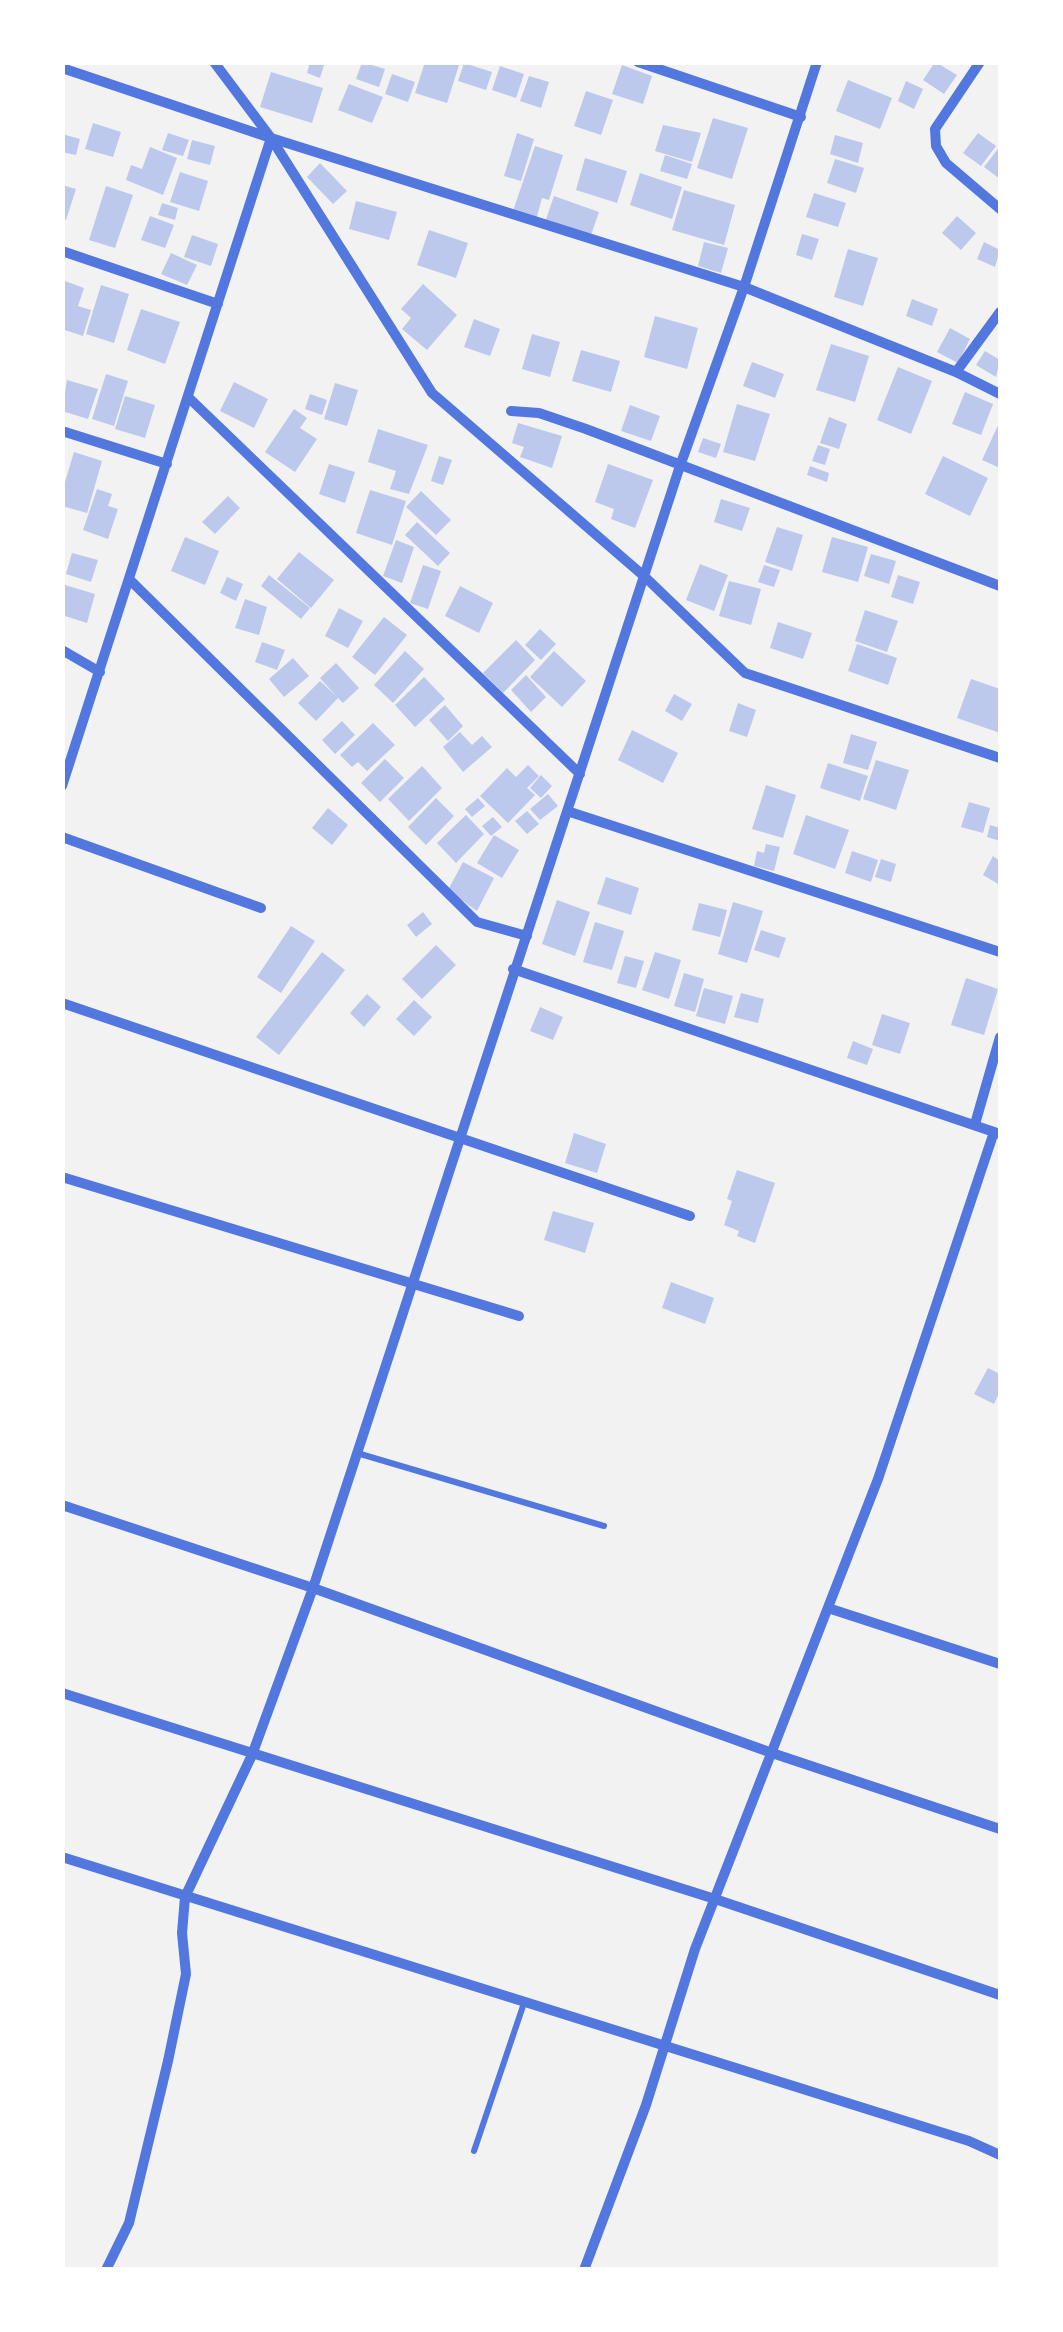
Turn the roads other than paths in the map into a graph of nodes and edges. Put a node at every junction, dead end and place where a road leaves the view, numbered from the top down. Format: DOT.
graph roads {
  1 [pos="214,62"];
  2 [pos="638,62"];
  3 [pos="817,62"];
  4 [pos="980,62"];
  5 [pos="62,68"];
  6 [pos="801,117"];
  7 [pos="271,138"];
  8 [pos="1000,209"];
  9 [pos="62,250"];
  10 [pos="744,287"];
  11 [pos="218,304"];
  12 [pos="1000,312"];
  13 [pos="956,372"];
  14 [pos="1000,394"];
  15 [pos="188,397"];
  16 [pos="511,411"];
  17 [pos="62,431"];
  18 [pos="167,464"];
  19 [pos="680,466"];
  20 [pos="645,577"];
  21 [pos="130,580"];
  22 [pos="1000,586"];
  23 [pos="62,650"];
  24 [pos="100,672"];
  25 [pos="1000,758"];
  26 [pos="580,774"];
  27 [pos="62,786"];
  28 [pos="567,810"];
  29 [pos="62,837"];
  30 [pos="261,908"];
  31 [pos="527,936"];
  32 [pos="1000,952"];
  33 [pos="513,969"];
  34 [pos="62,1003"];
  35 [pos="1000,1037"];
  36 [pos="976,1124"];
  37 [pos="997,1133"];
  38 [pos="458,1139"];
  39 [pos="62,1177"];
  40 [pos="690,1216"];
  41 [pos="412,1284"];
  42 [pos="519,1316"];
  43 [pos="357,1453"];
  44 [pos="62,1506"];
  45 [pos="604,1526"];
  46 [pos="313,1588"];
  47 [pos="828,1608"];
  48 [pos="1000,1664"];
  49 [pos="62,1693"];
  50 [pos="772,1753"];
  51 [pos="252,1755"];
  52 [pos="1000,1829"];
  53 [pos="62,1857"];
  54 [pos="186,1897"];
  55 [pos="715,1900"];
  56 [pos="1000,1995"];
  57 [pos="524,2003"];
  58 [pos="664,2048"];
  59 [pos="474,2151"];
  60 [pos="1000,2155"];
  61 [pos="106,2270"];
  62 [pos="584,2270"];
  1 -- 7 [label="street"];
  2 -- 6 [label="street"];
  3 -- 6 [label="street"];
  4 -- 8 [label="street"];
  5 -- 7 [label="street"];
  6 -- 10 [label="street"];
  7 -- 10 [label="street"];
  7 -- 11 [label="street"];
  7 -- 20 [label="street"];
  9 -- 11 [label="street"];
  10 -- 13 [label="street"];
  10 -- 19 [label="street"];
  11 -- 15 [label="street"];
  12 -- 13 [label="street"];
  13 -- 14 [label="street"];
  15 -- 18 [label="street"];
  15 -- 26 [label="street"];
  16 -- 19 [label="street"];
  17 -- 18 [label="street"];
  18 -- 21 [label="street"];
  19 -- 20 [label="street"];
  19 -- 22 [label="street"];
  20 -- 25 [label="street"];
  20 -- 26 [label="street"];
  21 -- 24 [label="street"];
  21 -- 31 [label="street"];
  23 -- 24 [label="street"];
  24 -- 27 [label="street"];
  26 -- 28 [label="street"];
  28 -- 31 [label="street"];
  28 -- 32 [label="street"];
  29 -- 30 [label="street"];
  31 -- 33 [label="street"];
  33 -- 36 [label="street"];
  33 -- 38 [label="street"];
  34 -- 38 [label="street"];
  35 -- 36 [label="street"];
  36 -- 37 [label="street"];
  37 -- 47 [label="street"];
  38 -- 40 [label="street"];
  38 -- 41 [label="street"];
  39 -- 41 [label="street"];
  41 -- 42 [label="street"];
  41 -- 43 [label="street"];
  43 -- 45 [label="lane"];
  43 -- 46 [label="street"];
  44 -- 46 [label="street"];
  46 -- 50 [label="street"];
  46 -- 51 [label="street"];
  47 -- 48 [label="street"];
  47 -- 50 [label="street"];
  49 -- 51 [label="street"];
  50 -- 52 [label="street"];
  50 -- 55 [label="street"];
  51 -- 54 [label="street"];
  51 -- 55 [label="street"];
  53 -- 54 [label="street"];
  54 -- 57 [label="street"];
  54 -- 61 [label="street"];
  55 -- 56 [label="street"];
  55 -- 58 [label="street"];
  57 -- 58 [label="street"];
  57 -- 59 [label="lane"];
  58 -- 60 [label="street"];
  58 -- 62 [label="street"];
}
